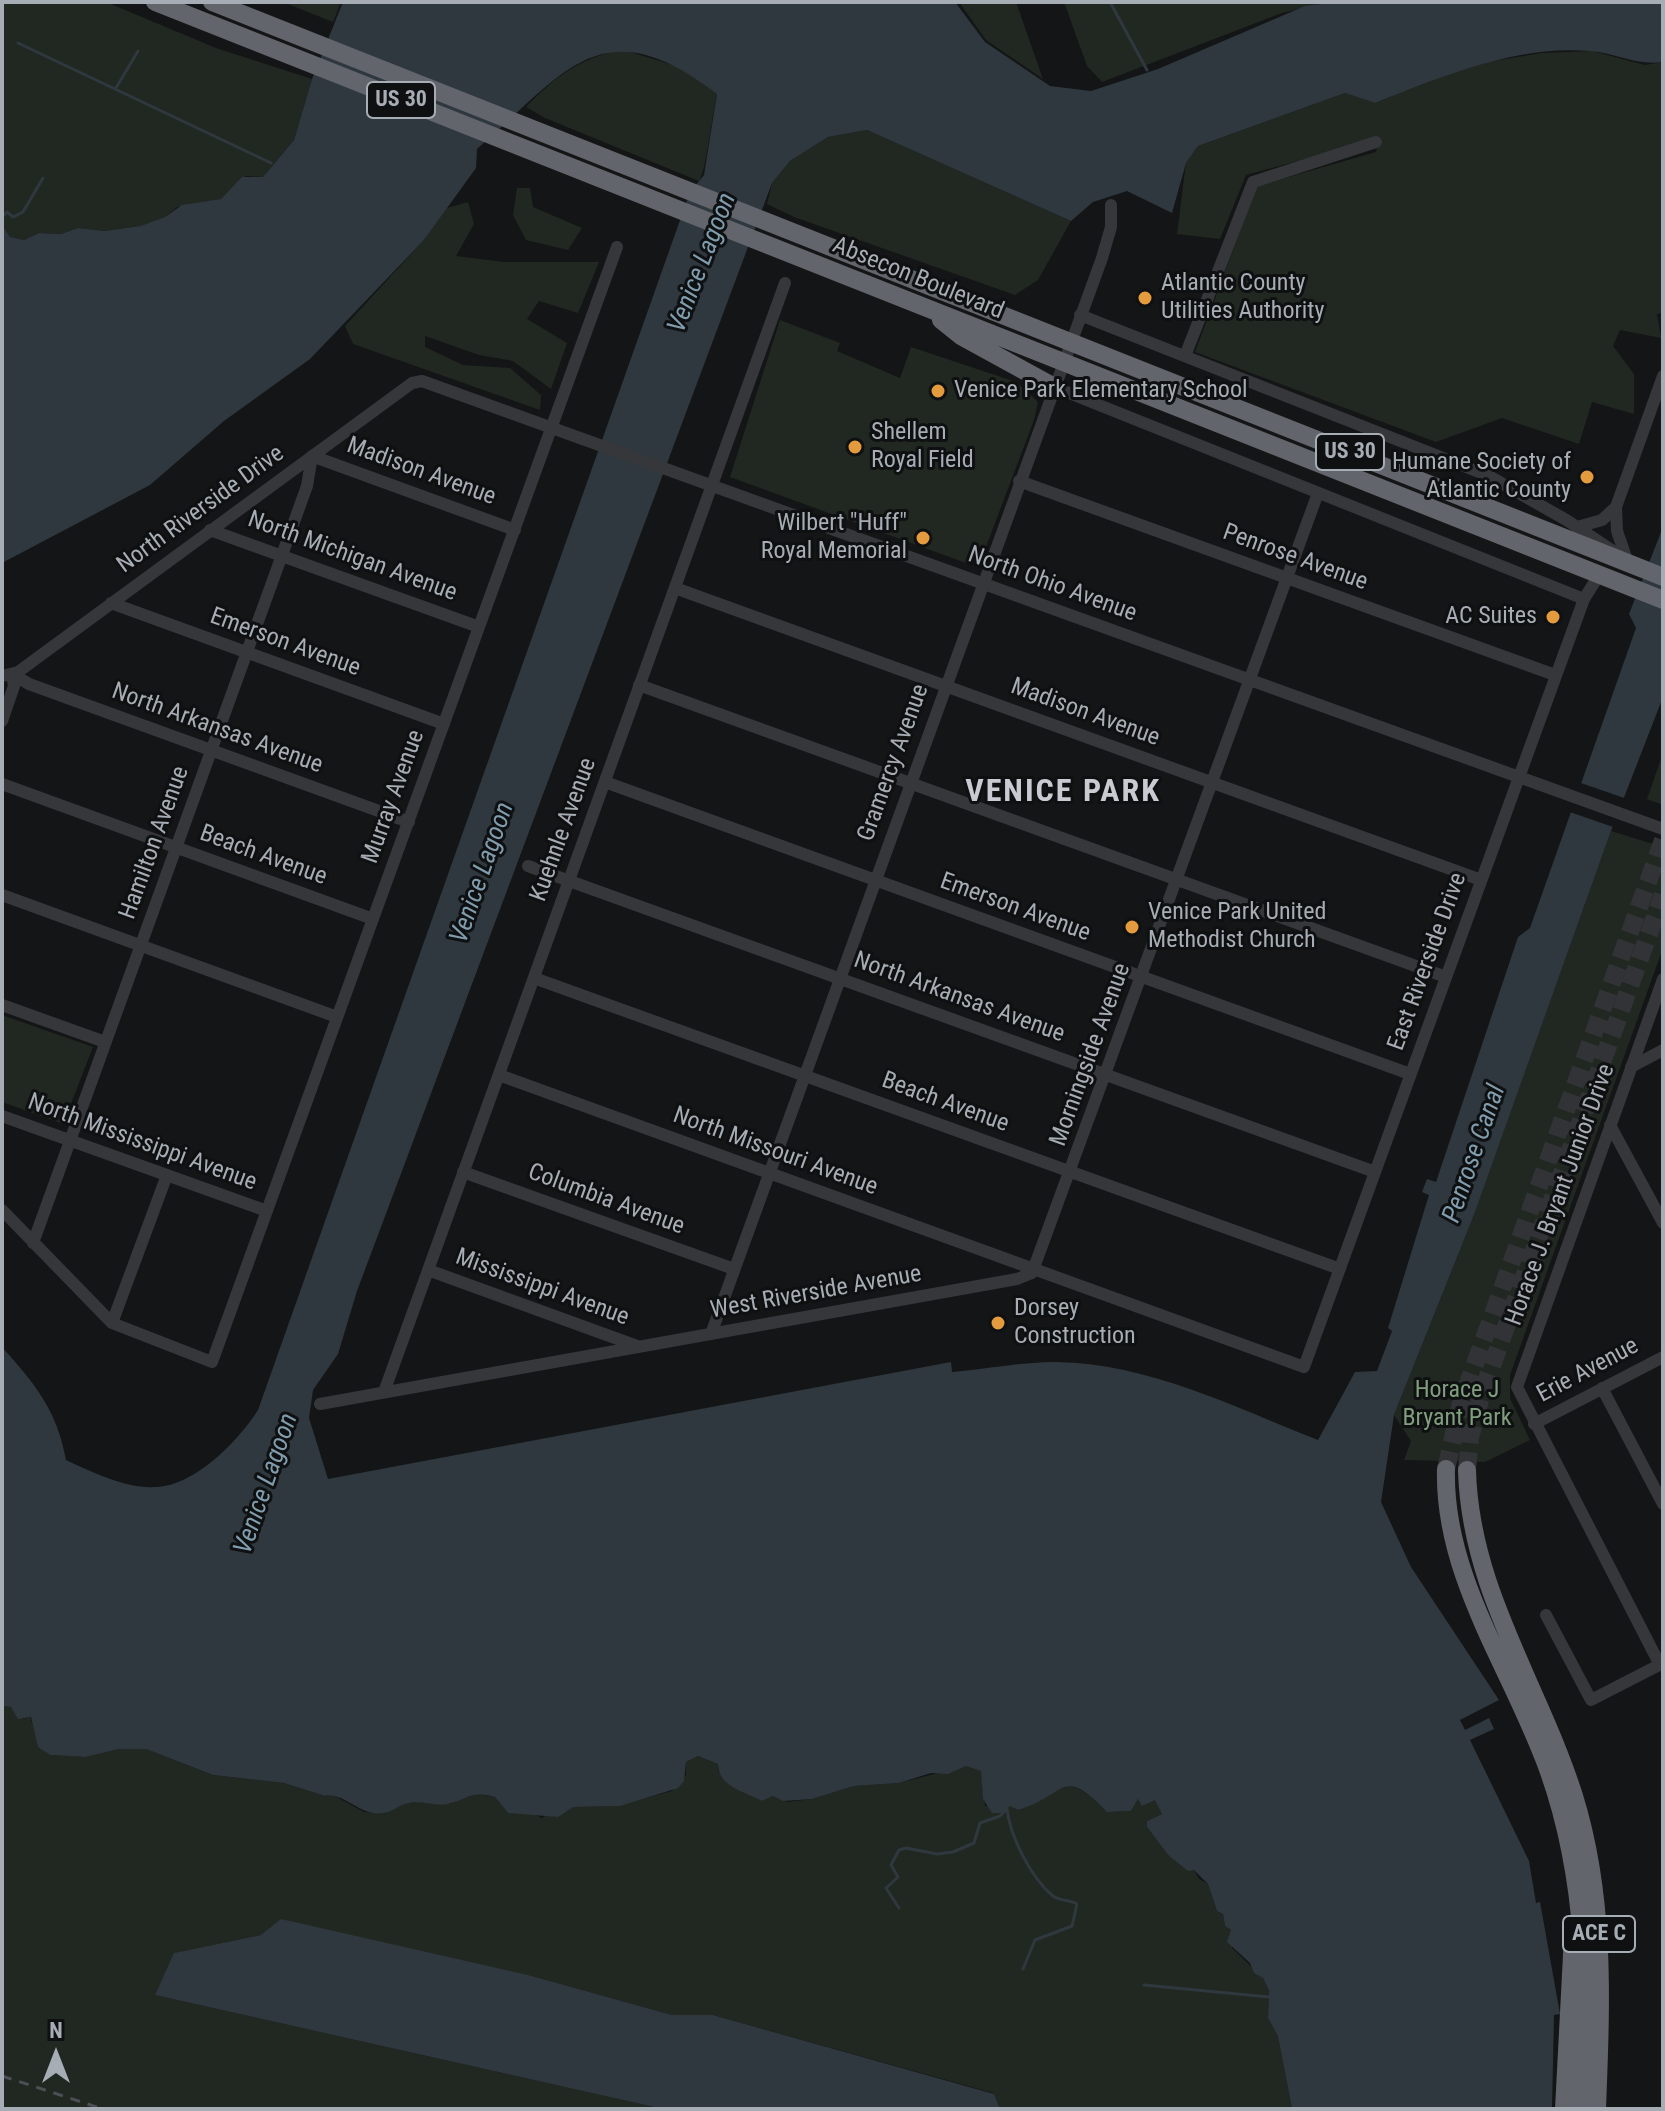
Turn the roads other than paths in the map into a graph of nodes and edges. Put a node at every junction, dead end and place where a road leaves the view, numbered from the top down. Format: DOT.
graph roads {
  1 [pos="155,2"];
  2 [pos="212,2"];
  3 [pos="1376,142"];
  4 [pos="1111,205"];
  5 [pos="617,247"];
  6 [pos="785,283"];
  7 [pos="922,306"];
  8 [pos="1080,315"];
  9 [pos="1071,342"];
  10 [pos="1185,356"];
  11 [pos="1063,362"];
  12 [pos="1663,376"];
  13 [pos="426,382"];
  14 [pos="1054,387"];
  15 [pos="552,428"];
  16 [pos="312,456"];
  17 [pos="1019,481"];
  18 [pos="712,485"];
  19 [pos="1318,493"];
  20 [pos="1616,507"];
  21 [pos="1577,527"];
  22 [pos="210,530"];
  23 [pos="515,530"];
  24 [pos="282,555"];
  25 [pos="1628,563"];
  26 [pos="1599,575"];
  27 [pos="1663,577"];
  28 [pos="1287,578"];
  29 [pos="982,584"];
  30 [pos="675,588"];
  31 [pos="1584,599"];
  32 [pos="1663,600"];
  33 [pos="111,603"];
  34 [pos="479,627"];
  35 [pos="246,653"];
  36 [pos="7,675"];
  37 [pos="1555,675"];
  38 [pos="1250,680"];
  39 [pos="639,685"];
  40 [pos="946,686"];
  41 [pos="2,721"];
  42 [pos="444,724"];
  43 [pos="211,750"];
  44 [pos="1517,777"];
  45 [pos="605,782"];
  46 [pos="910,783"];
  47 [pos="1214,783"];
  48 [pos="2,784"];
  49 [pos="409,822"];
  50 [pos="1663,829"];
  51 [pos="176,848"];
  52 [pos="528,866"];
  53 [pos="570,880"];
  54 [pos="875,880"];
  55 [pos="1178,880"];
  56 [pos="1481,880"];
  57 [pos="2,895"];
  58 [pos="373,919"];
  59 [pos="141,945"];
  60 [pos="1446,977"];
  61 [pos="534,978"];
  62 [pos="839,978"];
  63 [pos="1142,978"];
  64 [pos="1662,988"];
  65 [pos="2,1005"];
  66 [pos="337,1017"];
  67 [pos="105,1042"];
  68 [pos="1663,1050"];
  69 [pos="1631,1067"];
  70 [pos="1410,1074"];
  71 [pos="499,1075"];
  72 [pos="1107,1075"];
  73 [pos="805,1076"];
  74 [pos="2,1116"];
  75 [pos="1610,1125"];
  76 [pos="71,1140"];
  77 [pos="463,1172"];
  78 [pos="1072,1172"];
  79 [pos="1375,1172"];
  80 [pos="770,1173"];
  81 [pos="167,1175"];
  82 [pos="2,1210"];
  83 [pos="267,1211"];
  84 [pos="1663,1223"];
  85 [pos="33,1243"];
  86 [pos="734,1269"];
  87 [pos="1340,1269"];
  88 [pos="428,1270"];
  89 [pos="1035,1270"];
  90 [pos="112,1323"];
  91 [pos="711,1334"];
  92 [pos="640,1347"];
  93 [pos="1663,1357"];
  94 [pos="1602,1388"];
  95 [pos="384,1392"];
  96 [pos="320,1404"];
  97 [pos="1534,1424"];
  98 [pos="1446,1469"];
  99 [pos="1467,1470"];
  100 [pos="1663,1504"];
  101 [pos="1546,1615"];
  102 [pos="1661,1664"];
  103 [pos="1562,1814"];
  104 [pos="1564,2109"];
  105 [pos="1581,2109"];
  106 [pos="1597,2109"];
  1 -- 7 [label="highway, Absecon Boulevard / US 30"];
  2 -- 9 [label="highway, Absecon Boulevard / US 30"];
  3 -- 10 [label="street"];
  4 -- 8 [label="street, Gramercy Avenue"];
  5 -- 15 [label="street, Murray Avenue"];
  6 -- 18 [label="street, Kuehnle Avenue"];
  7 -- 11 [label="highway, Absecon Boulevard / US 30"];
  7 -- 14 [label="highway"];
  8 -- 9 [label="street, Gramercy Avenue"];
  8 -- 10 [label="street, Absecon Boulevard"];
  9 -- 11 [label="street, Gramercy Avenue"];
  9 -- 25 [label="highway, Absecon Boulevard / US 30"];
  10 -- 21 [label="street, Absecon Boulevard"];
  11 -- 14 [label="street, Gramercy Avenue"];
  11 -- 26 [label="highway, Absecon Boulevard / US 30"];
  12 -- 20 [label="street"];
  13 -- 15 [label="street, North Ohio Avenue"];
  13 -- 16 [label="street, North Riverside Drive"];
  14 -- 17 [label="street, Gramercy Avenue"];
  14 -- 19 [label="street"];
  15 -- 18 [label="street, North Ohio Avenue"];
  15 -- 23 [label="street, Murray Avenue"];
  16 -- 22 [label="street, North Riverside Drive"];
  16 -- 23 [label="street, Madison Avenue"];
  16 -- 24 [label="street, Hamilton Avenue"];
  17 -- 28 [label="street, Penrose Avenue"];
  17 -- 29 [label="street, Gramercy Avenue"];
  18 -- 29 [label="street, North Ohio Avenue"];
  18 -- 30 [label="street, Kuehnle Avenue"];
  19 -- 28 [label="street, Morningside Avenue"];
  19 -- 31 [label="street"];
  20 -- 21 [label="street"];
  20 -- 25 [label="street"];
  21 -- 25 [label="street, Absecon Boulevard"];
  22 -- 24 [label="street, North Michigan Avenue"];
  22 -- 33 [label="street, North Riverside Drive"];
  23 -- 34 [label="street, Murray Avenue"];
  24 -- 34 [label="street, North Michigan Avenue"];
  24 -- 35 [label="street, Hamilton Avenue"];
  25 -- 27 [label="highway, Absecon Boulevard / US 30"];
  26 -- 31 [label="street, East Riverside Drive"];
  26 -- 32 [label="highway, Absecon Boulevard / US 30"];
  28 -- 37 [label="street, Penrose Avenue"];
  28 -- 38 [label="street, Morningside Avenue"];
  29 -- 38 [label="street, North Ohio Avenue"];
  29 -- 40 [label="street, Gramercy Avenue"];
  30 -- 39 [label="street, Kuehnle Avenue"];
  30 -- 40 [label="street, Madison Avenue"];
  31 -- 37 [label="street, East Riverside Drive"];
  33 -- 35 [label="street, Emerson Avenue"];
  33 -- 36 [label="street, North Riverside Drive"];
  34 -- 42 [label="street, Murray Avenue"];
  35 -- 42 [label="street, Emerson Avenue"];
  35 -- 43 [label="street, Hamilton Avenue"];
  36 -- 41 [label="street"];
  36 -- 43 [label="street, North Arkansas Avenue"];
  37 -- 44 [label="street, East Riverside Drive"];
  38 -- 44 [label="street, North Ohio Avenue"];
  38 -- 47 [label="street, Morningside Avenue"];
  39 -- 45 [label="street, Kuehnle Avenue"];
  39 -- 46 [label="street"];
  40 -- 46 [label="street, Gramercy Avenue"];
  40 -- 47 [label="street, Madison Avenue"];
  42 -- 49 [label="street, Murray Avenue"];
  43 -- 49 [label="street, North Arkansas Avenue"];
  43 -- 51 [label="street, Hamilton Avenue"];
  44 -- 50 [label="street, North Ohio Avenue"];
  44 -- 56 [label="street, East Riverside Drive"];
  45 -- 53 [label="street, Kuehnle Avenue"];
  45 -- 54 [label="street, Emerson Avenue"];
  46 -- 54 [label="street, Gramercy Avenue"];
  46 -- 55 [label="street"];
  47 -- 55 [label="street, Morningside Avenue"];
  47 -- 56 [label="street, Madison Avenue"];
  48 -- 51 [label="street, Beach Avenue"];
  49 -- 58 [label="street, Murray Avenue"];
  51 -- 58 [label="street, Beach Avenue"];
  51 -- 59 [label="street, Hamilton Avenue"];
  52 -- 53 [label="street, North Arkansas Avenue"];
  53 -- 61 [label="street, Kuehnle Avenue"];
  53 -- 62 [label="street, North Arkansas Avenue"];
  54 -- 62 [label="street, Gramercy Avenue"];
  54 -- 63 [label="street, Emerson Avenue"];
  55 -- 60 [label="street"];
  55 -- 63 [label="street, Morningside Avenue"];
  56 -- 60 [label="street, East Riverside Drive"];
  57 -- 59 [label="street"];
  58 -- 66 [label="street, Murray Avenue"];
  59 -- 66 [label="street"];
  59 -- 67 [label="street, Hamilton Avenue"];
  60 -- 70 [label="street, East Riverside Drive"];
  61 -- 71 [label="street, Kuehnle Avenue"];
  61 -- 73 [label="street, Beach Avenue"];
  62 -- 72 [label="street, North Arkansas Avenue"];
  62 -- 73 [label="street, Gramercy Avenue"];
  63 -- 70 [label="street, Emerson Avenue"];
  63 -- 72 [label="street, Morningside Avenue"];
  64 -- 69 [label="street, Horace J. Bryant Junior Drive"];
  65 -- 67 [label="street"];
  66 -- 83 [label="street, Murray Avenue"];
  67 -- 76 [label="street, Hamilton Avenue"];
  68 -- 69 [label="street"];
  69 -- 75 [label="street, Horace J. Bryant Junior Drive"];
  70 -- 79 [label="street, East Riverside Drive"];
  71 -- 77 [label="street, Kuehnle Avenue"];
  71 -- 80 [label="street, North Missouri Avenue"];
  72 -- 78 [label="street, Morningside Avenue"];
  72 -- 79 [label="street, North Arkansas Avenue"];
  73 -- 78 [label="street, Beach Avenue"];
  73 -- 80 [label="street, Gramercy Avenue"];
  74 -- 76 [label="street, North Mississippi Avenue"];
  75 -- 84 [label="street"];
  75 -- 97 [label="street, Horace J. Bryant Junior Drive"];
  76 -- 81 [label="street, North Mississippi Avenue"];
  76 -- 85 [label="street, Hamilton Avenue"];
  77 -- 86 [label="street, Columbia Avenue"];
  77 -- 88 [label="street, Kuehnle Avenue"];
  78 -- 87 [label="street, Beach Avenue"];
  78 -- 89 [label="street, Morningside Avenue"];
  79 -- 87 [label="street, East Riverside Drive"];
  80 -- 86 [label="street, Gramercy Avenue"];
  80 -- 89 [label="street, North Missouri Avenue"];
  81 -- 83 [label="street, North Mississippi Avenue"];
  81 -- 90 [label="street"];
  82 -- 85 [label="street"];
  83 -- 90 [label="street, Murray Avenue"];
  85 -- 90 [label="street"];
  86 -- 91 [label="street, Gramercy Avenue"];
  87 -- 89 [label="street, East Riverside Drive"];
  88 -- 92 [label="street, Mississippi Avenue"];
  88 -- 95 [label="street, Kuehnle Avenue"];
  89 -- 91 [label="street, West Riverside Avenue"];
  91 -- 92 [label="street, West Riverside Avenue"];
  92 -- 95 [label="street, West Riverside Avenue"];
  93 -- 94 [label="street, Erie Avenue"];
  94 -- 97 [label="street, Erie Avenue"];
  94 -- 100 [label="street"];
  95 -- 96 [label="street, West Riverside Avenue"];
  97 -- 102 [label="street"];
  98 -- 103 [label="highway, ACE C"];
  99 -- 106 [label="highway, ACE C"];
  101 -- 102 [label="street"];
  103 -- 104 [label="highway"];
  103 -- 105 [label="highway, ACE C"];
}
